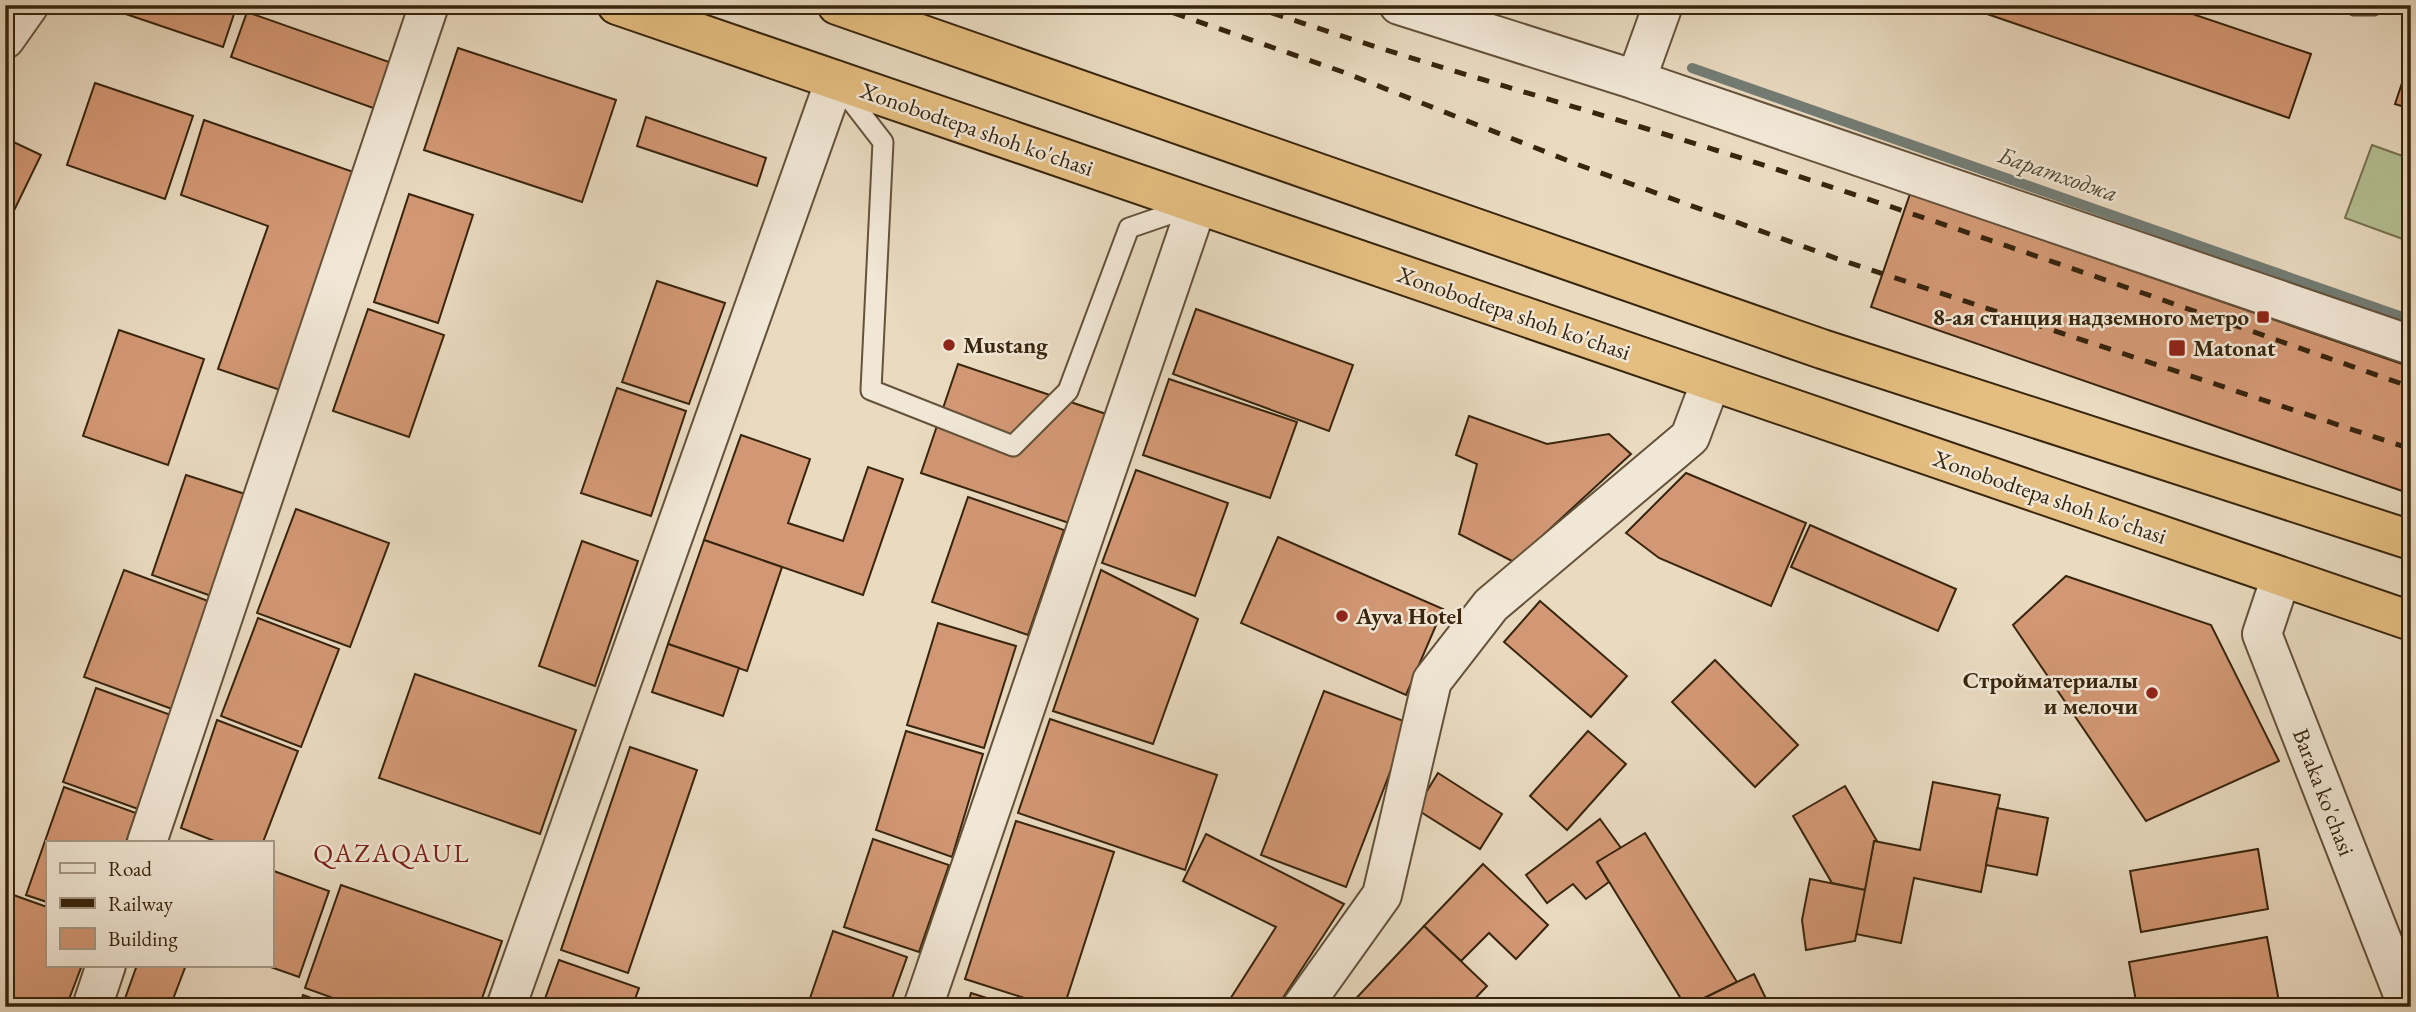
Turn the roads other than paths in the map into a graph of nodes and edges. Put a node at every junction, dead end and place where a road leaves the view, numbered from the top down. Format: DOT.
graph roads {
  1 [pos="29,5"];
  2 [pos="429,5"];
  3 [pos="617,5"];
  4 [pos="837,5"];
  5 [pos="1399,5"];
  6 [pos="2355,5"];
  7 [pos="2373,5"];
  8 [pos="1659,15"];
  9 [pos="5,39"];
  10 [pos="1640,70"];
  11 [pos="835,80"];
  12 [pos="1197,205"];
  13 [pos="2411,345"];
  14 [pos="1711,381"];
  15 [pos="2411,540"];
  16 [pos="2281,576"];
  17 [pos="2411,621"];
  18 [pos="147,841"];
  19 [pos="105,967"];
  20 [pos="92,1007"];
  21 [pos="506,1007"];
  22 [pos="923,1007"];
  23 [pos="1302,1007"];
  24 [pos="2408,1007"];
  1 -- 9 [label="street"];
  2 -- 18 [label="street"];
  3 -- 11 [label="highway, Xonobodtepa shoh ko'chasi"];
  4 -- 15 [label="highway"];
  5 -- 10 [label="street"];
  6 -- 7 [label="lane"];
  8 -- 10 [label="street"];
  10 -- 13 [label="street"];
  11 -- 12 [label="highway, Xonobodtepa shoh ko'chasi"];
  11 -- 12 [label="lane"];
  11 -- 21 [label="street"];
  12 -- 14 [label="highway, Xonobodtepa shoh ko'chasi"];
  12 -- 22 [label="street"];
  14 -- 16 [label="highway, Xonobodtepa shoh ko'chasi"];
  14 -- 23 [label="street"];
  16 -- 17 [label="highway, Xonobodtepa shoh ko'chasi"];
  16 -- 24 [label="street, Baraka ko'chasi"];
  19 -- 20 [label="street"];
}
